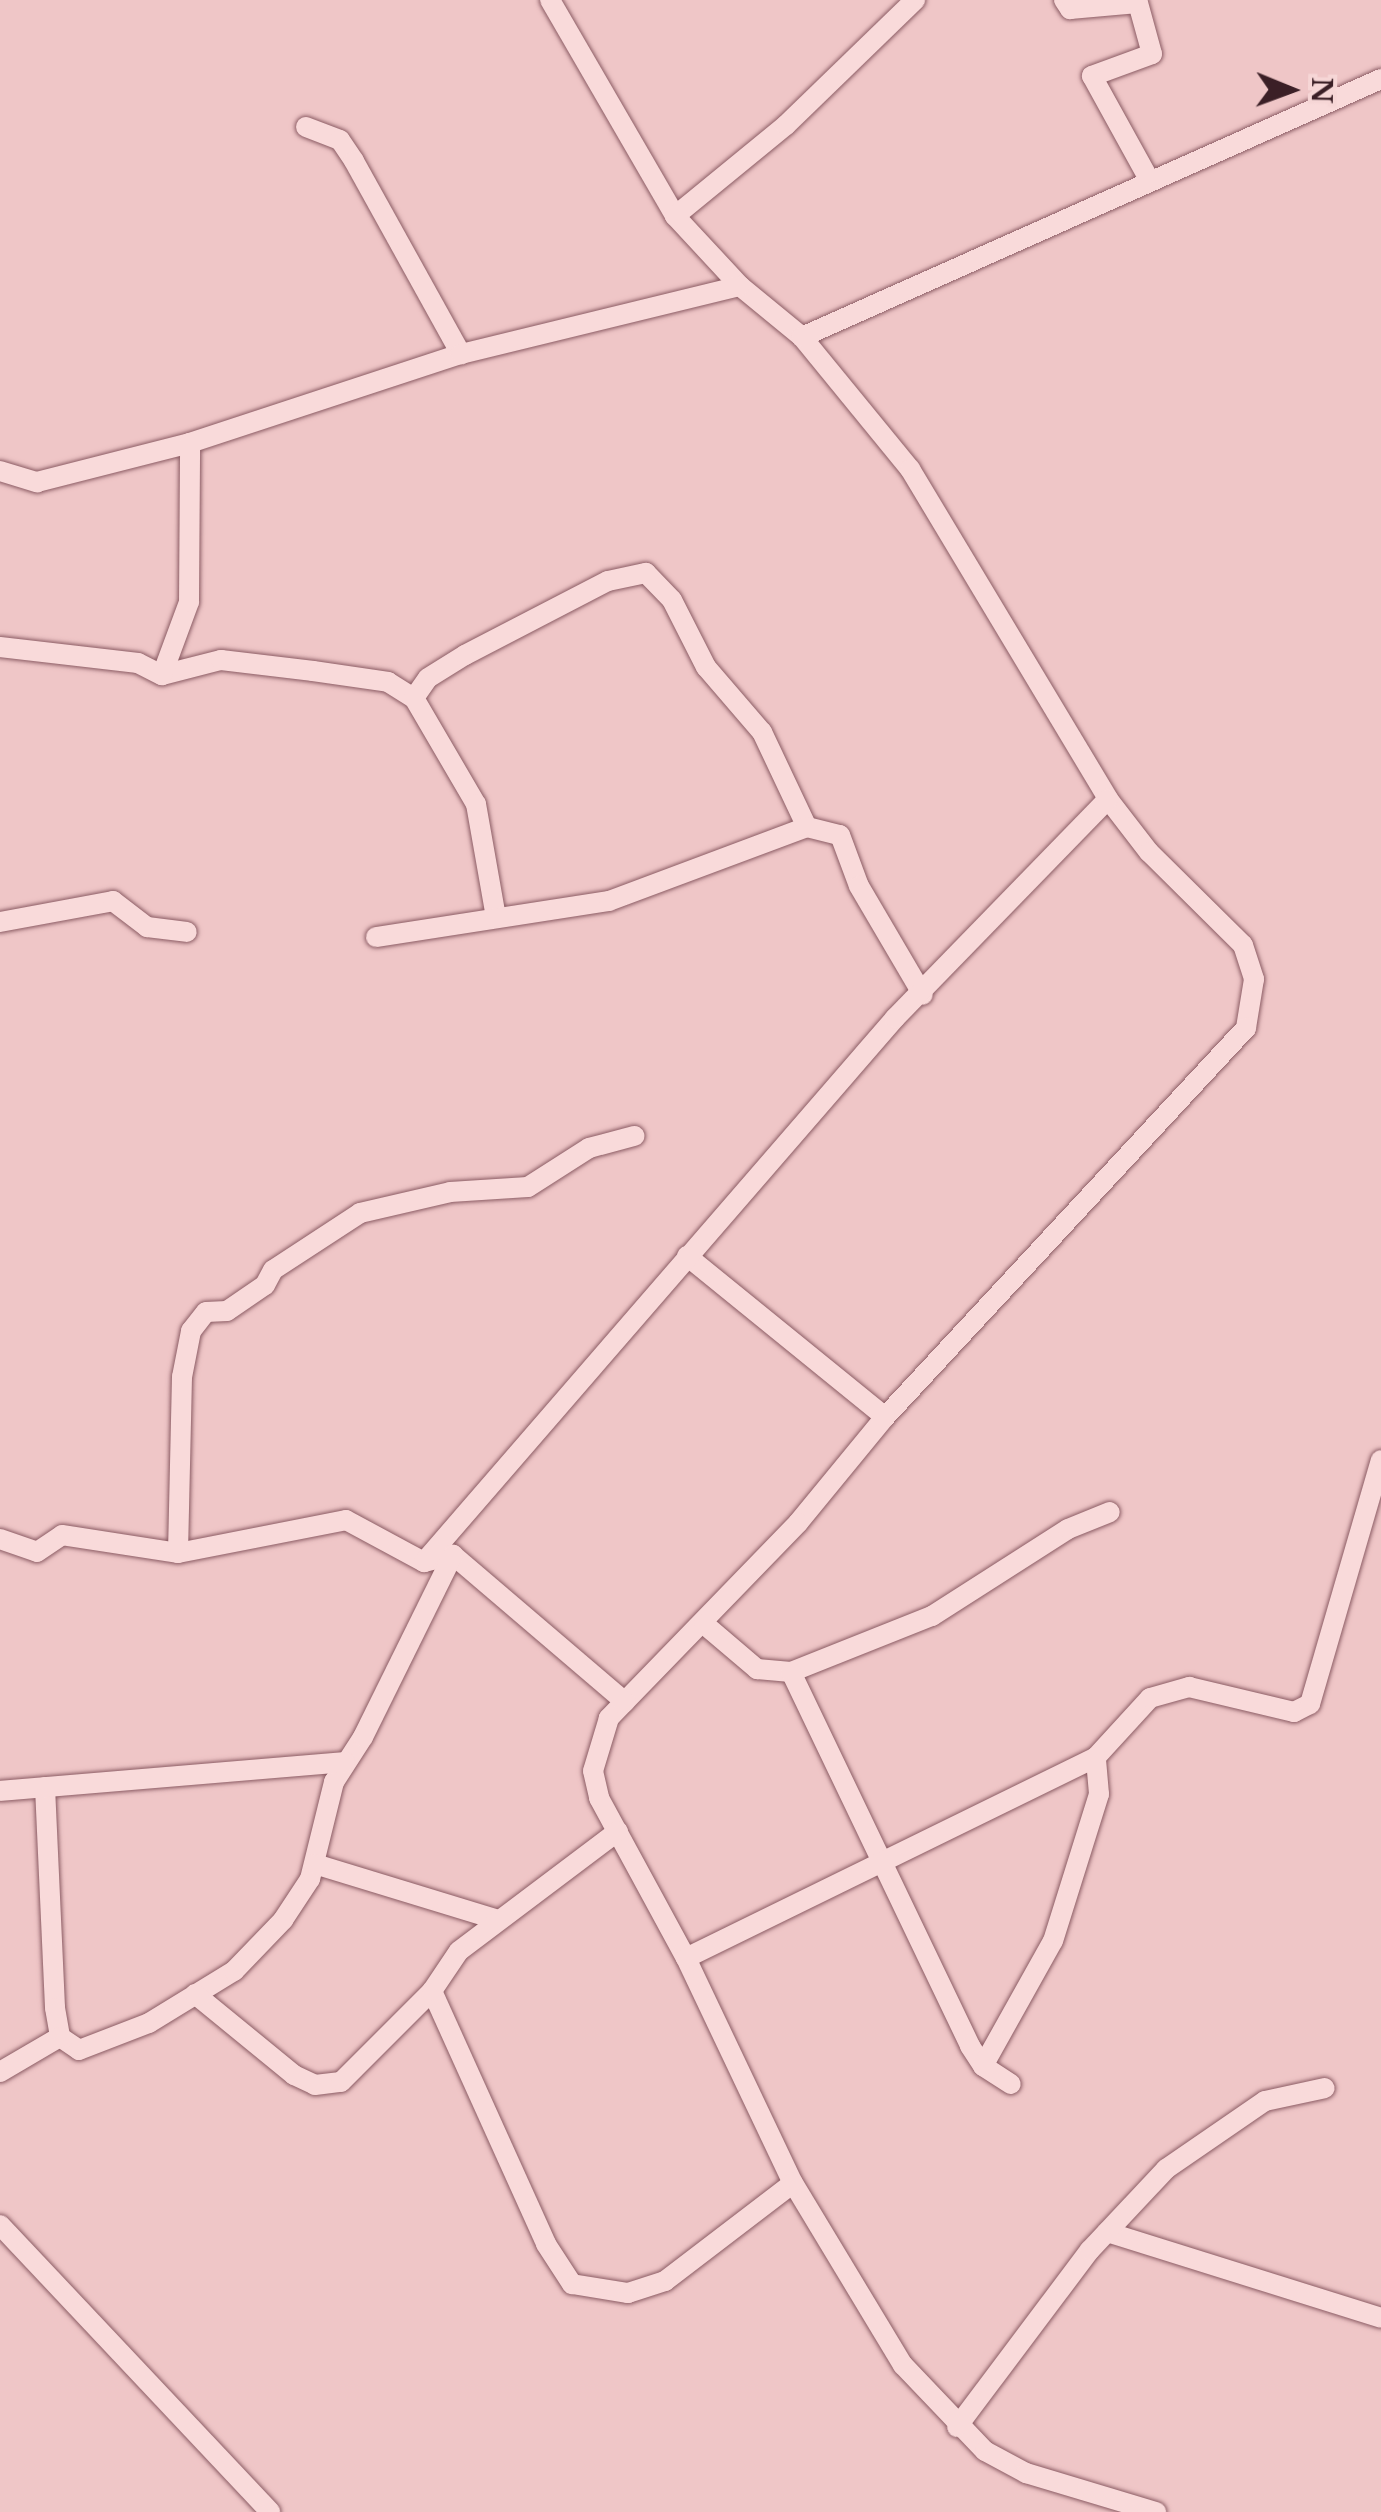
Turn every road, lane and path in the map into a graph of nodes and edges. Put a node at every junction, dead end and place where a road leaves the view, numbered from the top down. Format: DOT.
graph roads {
  1 [pos="550,0"];
  2 [pos="915,0"];
  3 [pos="1074,3"];
  4 [pos="1381,79"];
  5 [pos="306,127"];
  6 [pos="1150,181"];
  7 [pos="675,216"];
  8 [pos="740,286"];
  9 [pos="802,337"];
  10 [pos="461,354"];
  11 [pos="190,442"];
  12 [pos="0,471"];
  13 [pos="0,647"];
  14 [pos="162,675"];
  15 [pos="414,698"];
  16 [pos="1108,800"];
  17 [pos="807,826"];
  18 [pos="496,917"];
  19 [pos="0,922"];
  20 [pos="188,932"];
  21 [pos="376,937"];
  22 [pos="923,995"];
  23 [pos="634,1136"];
  24 [pos="688,1256"];
  25 [pos="886,1416"];
  26 [pos="1381,1460"];
  27 [pos="1110,1512"];
  28 [pos="0,1539"];
  29 [pos="178,1553"];
  30 [pos="452,1555"];
  31 [pos="424,1562"];
  32 [pos="704,1624"];
  33 [pos="791,1672"];
  34 [pos="624,1702"];
  35 [pos="1096,1758"];
  36 [pos="346,1762"];
  37 [pos="45,1787"];
  38 [pos="0,1791"];
  39 [pos="618,1831"];
  40 [pos="315,1864"];
  41 [pos="885,1864"];
  42 [pos="495,1918"];
  43 [pos="686,1958"];
  44 [pos="432,1990"];
  45 [pos="196,1994"];
  46 [pos="60,2037"];
  47 [pos="984,2066"];
  48 [pos="0,2072"];
  49 [pos="1011,2084"];
  50 [pos="1325,2088"];
  51 [pos="793,2183"];
  52 [pos="0,2225"];
  53 [pos="1107,2232"];
  54 [pos="1381,2318"];
  55 [pos="957,2426"];
  56 [pos="270,2512"];
  57 [pos="1156,2512"];
  1 -- 7 [label="street"];
  2 -- 7 [label="street"];
  3 -- 6 [label="street"];
  4 -- 6 [label="street"];
  5 -- 10 [label="street"];
  6 -- 9 [label="street"];
  7 -- 8 [label="street"];
  8 -- 9 [label="street"];
  8 -- 10 [label="street"];
  9 -- 16 [label="street"];
  10 -- 11 [label="street"];
  11 -- 12 [label="street"];
  11 -- 14 [label="street"];
  13 -- 14 [label="street"];
  14 -- 15 [label="street"];
  15 -- 17 [label="street"];
  15 -- 18 [label="street"];
  16 -- 22 [label="street"];
  16 -- 25 [label="street"];
  17 -- 18 [label="street"];
  17 -- 22 [label="street"];
  18 -- 21 [label="street"];
  19 -- 20 [label="street"];
  22 -- 24 [label="street"];
  23 -- 29 [label="street"];
  24 -- 25 [label="street"];
  24 -- 31 [label="street"];
  25 -- 32 [label="street"];
  26 -- 35 [label="street"];
  27 -- 33 [label="street"];
  28 -- 29 [label="street"];
  29 -- 31 [label="street"];
  30 -- 31 [label="street"];
  30 -- 34 [label="street"];
  30 -- 36 [label="street"];
  32 -- 33 [label="street"];
  32 -- 34 [label="street"];
  33 -- 41 [label="street"];
  34 -- 39 [label="street"];
  35 -- 41 [label="street"];
  35 -- 47 [label="street"];
  36 -- 37 [label="street"];
  36 -- 40 [label="street"];
  37 -- 38 [label="street"];
  37 -- 46 [label="street"];
  39 -- 42 [label="street"];
  39 -- 43 [label="street"];
  40 -- 42 [label="street"];
  40 -- 45 [label="street"];
  41 -- 43 [label="street"];
  41 -- 47 [label="street"];
  42 -- 44 [label="street"];
  43 -- 51 [label="street"];
  44 -- 45 [label="street"];
  44 -- 51 [label="street"];
  45 -- 46 [label="street"];
  46 -- 48 [label="street"];
  47 -- 49 [label="street"];
  50 -- 53 [label="street"];
  51 -- 55 [label="street"];
  52 -- 56 [label="street"];
  53 -- 54 [label="street"];
  53 -- 55 [label="street"];
  55 -- 57 [label="street"];
}
